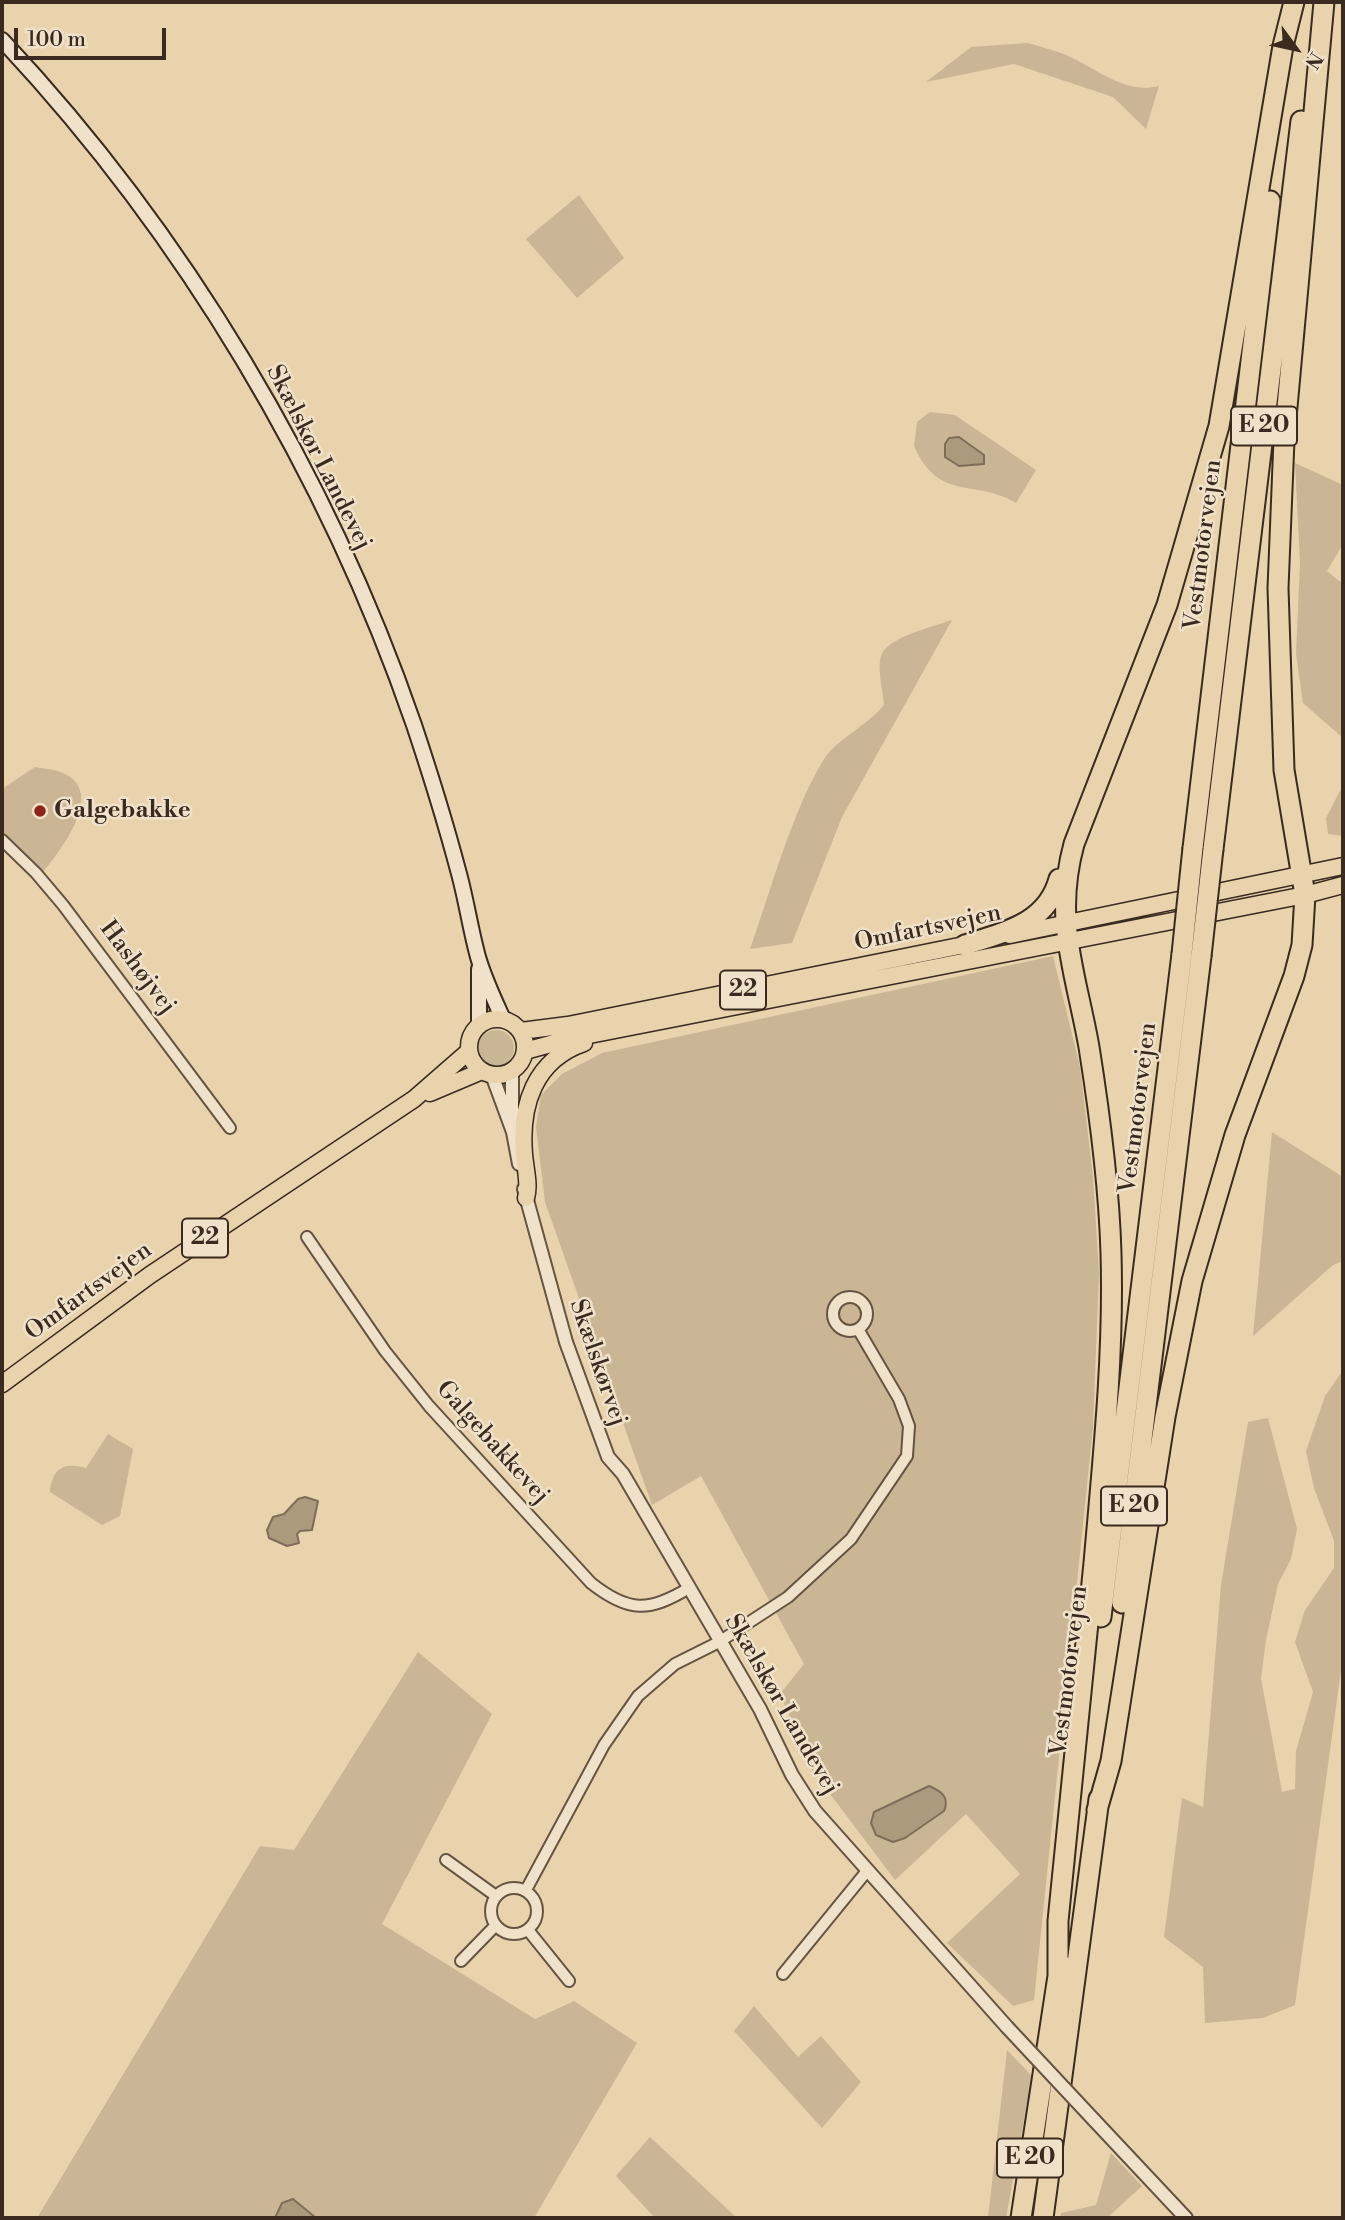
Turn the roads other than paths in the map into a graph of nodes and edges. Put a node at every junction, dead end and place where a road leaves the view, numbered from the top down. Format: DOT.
graph roads {
  1 [pos="1295,2"];
  2 [pos="1315,2"];
  3 [pos="1324,2"];
  4 [pos="2,40"];
  5 [pos="1097,784"];
  6 [pos="2,840"];
  7 [pos="1203,849"];
  8 [pos="1343,866"];
  9 [pos="1299,874"];
  10 [pos="1343,885"];
  11 [pos="1305,895"];
  12 [pos="1218,910"];
  13 [pos="1066,932"];
  14 [pos="965,945"];
  15 [pos="1192,955"];
  16 [pos="478,957"];
  17 [pos="503,1019"];
  18 [pos="653,1023"];
  19 [pos="480,1024"];
  20 [pos="521,1031"];
  21 [pos="469,1051"];
  22 [pos="525,1051"];
  23 [pos="512,1070"];
  24 [pos="487,1073"];
  25 [pos="415,1099"];
  26 [pos="230,1128"];
  27 [pos="513,1132"];
  28 [pos="526,1198"];
  29 [pos="307,1237"];
  30 [pos="858,1329"];
  31 [pos="2,1384"];
  32 [pos="689,1588"];
  33 [pos="719,1642"];
  34 [pos="1097,1810"];
  35 [pos="446,1860"];
  36 [pos="867,1871"];
  37 [pos="526,1891"];
  38 [pos="496,1896"];
  39 [pos="496,1926"];
  40 [pos="528,1930"];
  41 [pos="461,1961"];
  42 [pos="783,1974"];
  43 [pos="1058,1974"];
  44 [pos="569,1981"];
  45 [pos="1021,2218"];
  46 [pos="1043,2218"];
  47 [pos="1186,2218"];
  1 -- 5 [label="highway"];
  1 -- 7 [label="highway, Vestmotorvejen / E 20"];
  2 -- 7 [label="highway, Vestmotorvejen / E 20"];
  3 -- 9 [label="highway"];
  4 -- 16 [label="main road, Skælskør Landevej"];
  5 -- 13 [label="highway"];
  5 -- 14 [label="highway"];
  6 -- 26 [label="street, Hashøjvej"];
  7 -- 15 [label="highway, Vestmotorvejen / E 20, bridge"];
  8 -- 9 [label="main road"];
  9 -- 11 [label="highway"];
  9 -- 12 [label="main road"];
  9 -- 13 [label="main road"];
  10 -- 11 [label="main road, Omfartsvejen / 22"];
  11 -- 12 [label="main road, Omfartsvejen / 22"];
  11 -- 34 [label="highway"];
  12 -- 13 [label="main road, Omfartsvejen / 22"];
  13 -- 14 [label="main road, Omfartsvejen / 22"];
  13 -- 18 [label="main road, Omfartsvejen / 22"];
  13 -- 43 [label="highway"];
  14 -- 20 [label="main road, Omfartsvejen / 22"];
  15 -- 34 [label="highway, Vestmotorvejen / E 20"];
  15 -- 43 [label="highway, Vestmotorvejen / E 20"];
  16 -- 17 [label="main road, Skælskør Landevej"];
  16 -- 19 [label="main road, Skælskør Landevej"];
  17 -- 19 [label="main road"];
  17 -- 20 [label="main road"];
  18 -- 22 [label="main road, Omfartsvejen / 22"];
  18 -- 28 [label="main road"];
  19 -- 21 [label="main road, 22"];
  20 -- 22 [label="main road"];
  21 -- 24 [label="main road"];
  21 -- 25 [label="main road, Omfartsvejen / 22"];
  22 -- 23 [label="main road"];
  23 -- 24 [label="main road, 22"];
  23 -- 27 [label="street, Skælskørvej"];
  24 -- 25 [label="main road, Omfartsvejen / 22"];
  24 -- 27 [label="street, Skælskørvej"];
  25 -- 31 [label="main road, Omfartsvejen / 22"];
  27 -- 28 [label="street, Skælskørvej"];
  28 -- 32 [label="street, Skælskørvej"];
  29 -- 32 [label="street, Galgebakkevej"];
  30 -- 33 [label="street"];
  32 -- 33 [label="street, Skælskør Landevej"];
  33 -- 36 [label="street, Skælskør Landevej"];
  33 -- 37 [label="street"];
  34 -- 46 [label="highway, Vestmotorvejen / E 20"];
  35 -- 38 [label="street"];
  36 -- 42 [label="street"];
  36 -- 47 [label="street, Skælskør Landevej, bridge"];
  37 -- 38 [label="street"];
  37 -- 40 [label="street"];
  38 -- 39 [label="street"];
  39 -- 40 [label="street"];
  39 -- 41 [label="street"];
  40 -- 44 [label="street"];
  43 -- 45 [label="highway, Vestmotorvejen / E 20"];
}
